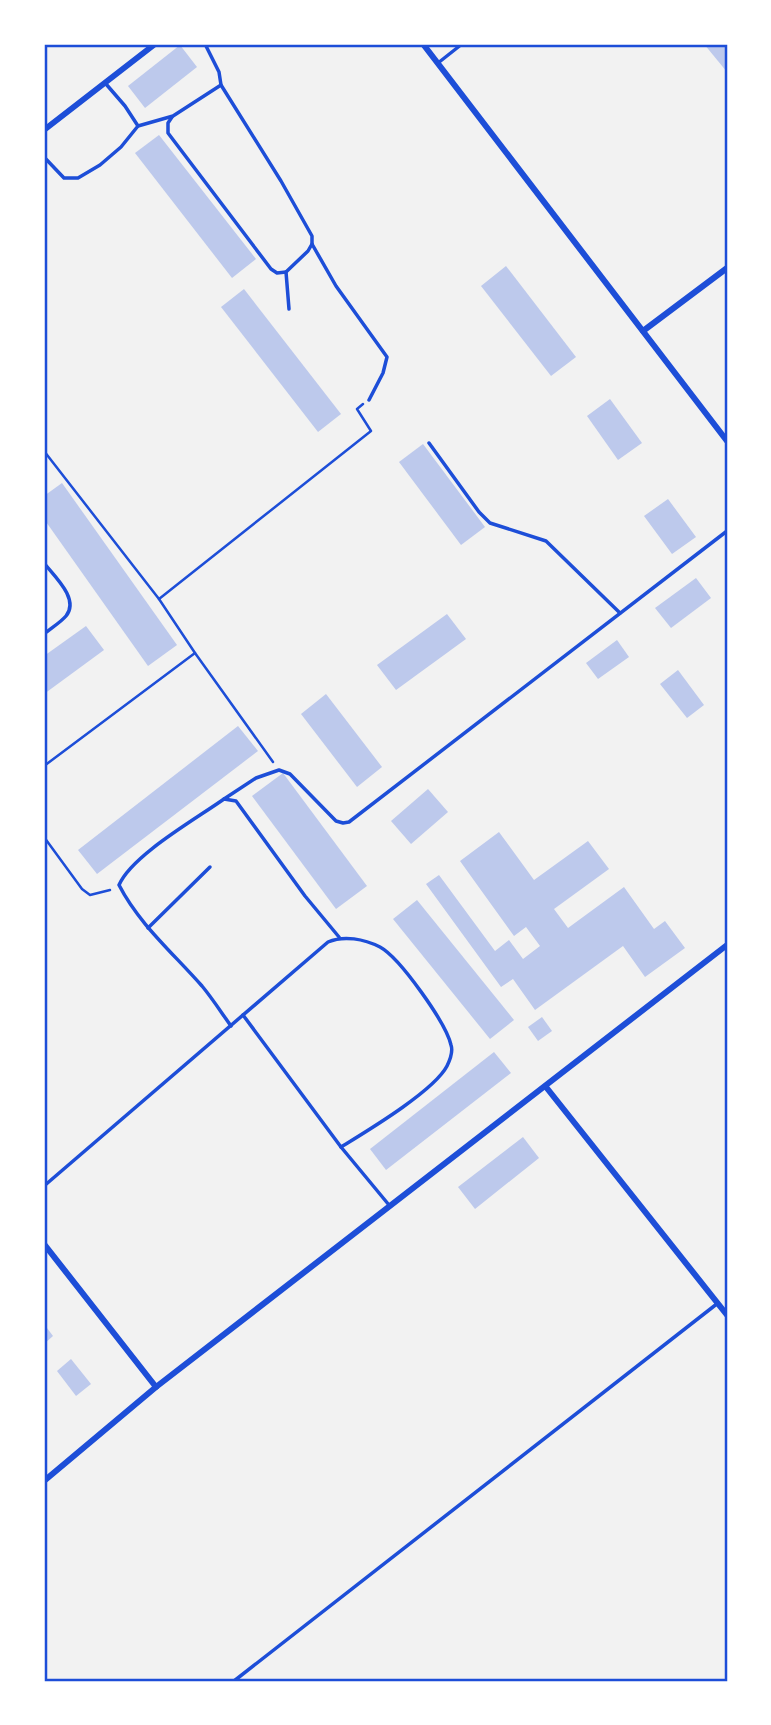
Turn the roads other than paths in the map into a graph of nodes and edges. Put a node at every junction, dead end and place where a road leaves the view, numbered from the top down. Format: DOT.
graph roads {
  1 [pos="155,44"];
  2 [pos="205,44"];
  3 [pos="423,44"];
  4 [pos="463,44"];
  5 [pos="438,63"];
  6 [pos="105,83"];
  7 [pos="221,85"];
  8 [pos="173,116"];
  9 [pos="138,126"];
  10 [pos="44,130"];
  11 [pos="44,157"];
  12 [pos="312,244"];
  13 [pos="727,268"];
  14 [pos="286,272"];
  15 [pos="289,309"];
  16 [pos="643,331"];
  17 [pos="369,400"];
  18 [pos="727,441"];
  19 [pos="429,443"];
  20 [pos="727,531"];
  21 [pos="44,563"];
  22 [pos="620,613"];
  23 [pos="44,634"];
  24 [pos="224,799"];
  25 [pos="210,867"];
  26 [pos="148,928"];
  27 [pos="339,937"];
  28 [pos="727,945"];
  29 [pos="243,1015"];
  30 [pos="231,1026"];
  31 [pos="547,1087"];
  32 [pos="341,1147"];
  33 [pos="44,1186"];
  34 [pos="390,1207"];
  35 [pos="44,1244"];
  36 [pos="718,1303"];
  37 [pos="727,1315"];
  38 [pos="156,1387"];
  39 [pos="44,1481"];
  40 [pos="234,1681"];
  1 -- 6 [label="street"];
  2 -- 7 [label="lane"];
  3 -- 5 [label="street"];
  4 -- 5 [label="lane"];
  5 -- 16 [label="street"];
  6 -- 9 [label="lane"];
  6 -- 10 [label="street"];
  7 -- 8 [label="lane"];
  7 -- 12 [label="lane"];
  8 -- 9 [label="lane"];
  8 -- 14 [label="lane"];
  9 -- 11 [label="lane"];
  12 -- 14 [label="lane"];
  12 -- 17 [label="lane"];
  13 -- 16 [label="street"];
  14 -- 15 [label="lane"];
  16 -- 18 [label="street"];
  19 -- 22 [label="lane"];
  20 -- 22 [label="lane"];
  21 -- 23 [label="lane"];
  22 -- 24 [label="lane"];
  24 -- 26 [label="lane"];
  24 -- 27 [label="lane"];
  25 -- 26 [label="lane"];
  26 -- 30 [label="lane"];
  27 -- 29 [label="lane"];
  27 -- 32 [label="lane"];
  28 -- 31 [label="street"];
  29 -- 30 [label="lane"];
  29 -- 32 [label="lane"];
  30 -- 33 [label="lane"];
  31 -- 34 [label="street"];
  31 -- 36 [label="street"];
  32 -- 34 [label="lane"];
  34 -- 38 [label="street"];
  35 -- 38 [label="street"];
  36 -- 37 [label="street"];
  36 -- 40 [label="lane"];
  38 -- 39 [label="street"];
}
